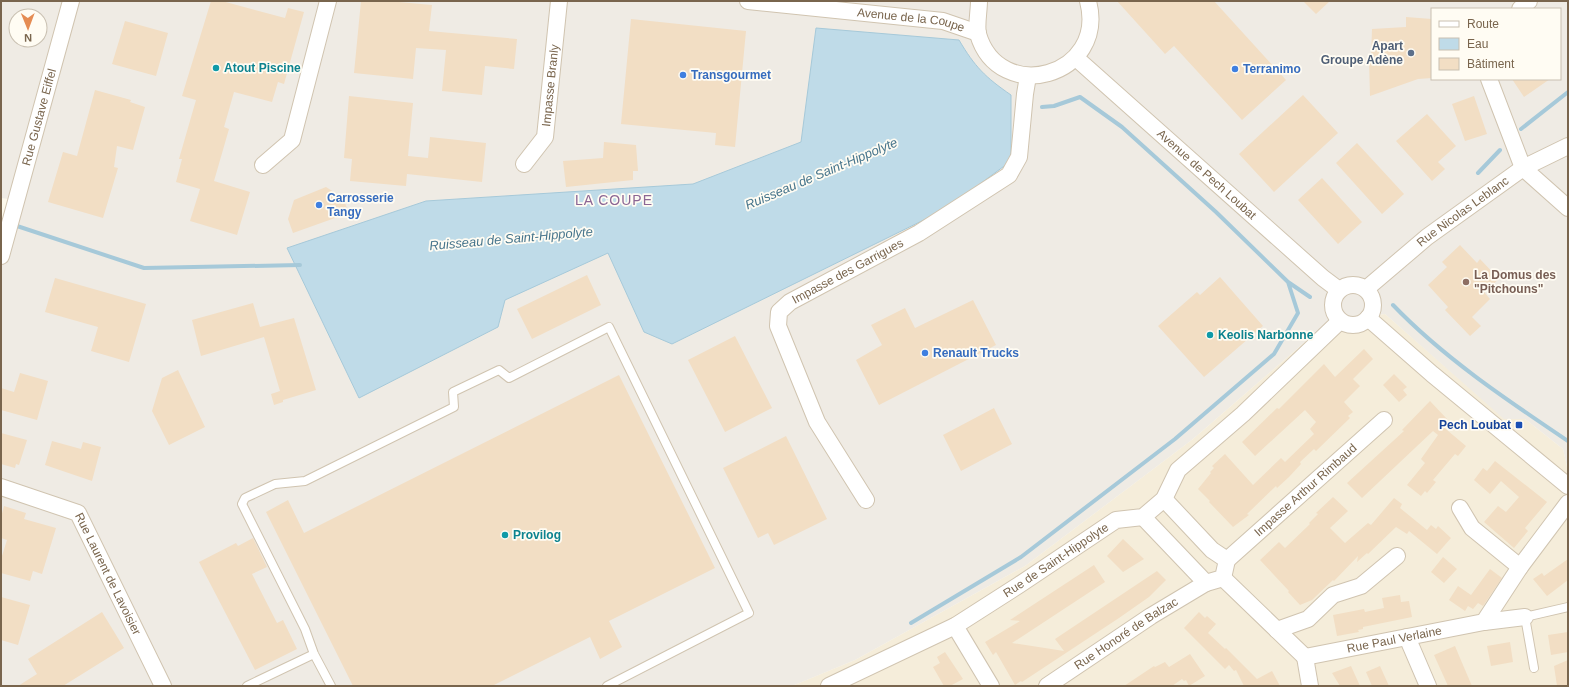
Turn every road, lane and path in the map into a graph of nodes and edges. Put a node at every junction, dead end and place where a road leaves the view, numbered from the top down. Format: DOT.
graph roads {
  1 [pos="71,1"];
  2 [pos="328,1"];
  3 [pos="559,1"];
  4 [pos="748,1"];
  5 [pos="980,1"];
  6 [pos="1088,1"];
  7 [pos="1529,1"];
  8 [pos="1521,8"];
  9 [pos="978,33"];
  10 [pos="1076,58"];
  11 [pos="1028,76"];
  12 [pos="1489,80"];
  13 [pos="1568,146"];
  14 [pos="524,164"];
  15 [pos="264,165"];
  16 [pos="1523,168"];
  17 [pos="1568,208"];
  18 [pos="1,256"];
  19 [pos="1339,290"];
  20 [pos="1366,290"];
  21 [pos="1368,318"];
  22 [pos="1340,321"];
  23 [pos="1384,420"];
  24 [pos="1568,486"];
  25 [pos="1,487"];
  26 [pos="1164,499"];
  27 [pos="866,500"];
  28 [pos="1568,503"];
  29 [pos="1460,508"];
  30 [pos="1143,517"];
  31 [pos="1398,556"];
  32 [pos="1227,560"];
  33 [pos="1520,567"];
  34 [pos="1223,578"];
  35 [pos="1206,583"];
  36 [pos="1568,607"];
  37 [pos="1525,617"];
  38 [pos="1484,622"];
  39 [pos="955,626"];
  40 [pos="1277,630"];
  41 [pos="1407,637"];
  42 [pos="314,654"];
  43 [pos="1305,657"];
  44 [pos="1534,668"];
  45 [pos="163,686"];
  46 [pos="246,686"];
  47 [pos="331,686"];
  48 [pos="607,686"];
  49 [pos="829,686"];
  50 [pos="991,686"];
  51 [pos="1047,686"];
  52 [pos="1310,686"];
  53 [pos="1428,686"];
  1 -- 18 [label="street, Rue Gustave Eiffel"];
  2 -- 15 [label="street"];
  3 -- 14 [label="street, Impasse Branly"];
  4 -- 9 [label="street, Avenue de la Coupe"];
  5 -- 9 [label="street"];
  6 -- 10 [label="street"];
  7 -- 8 [label="street"];
  9 -- 11 [label="street"];
  10 -- 11 [label="street"];
  10 -- 19 [label="street, Avenue de Pech Loubat"];
  11 -- 27 [label="street, Impasse des Garrigues"];
  12 -- 16 [label="street"];
  13 -- 16 [label="street, Rue Nicolas Leblanc"];
  16 -- 17 [label="street"];
  16 -- 20 [label="street, Rue Nicolas Leblanc"];
  19 -- 20 [label="street"];
  19 -- 22 [label="street"];
  20 -- 21 [label="street"];
  21 -- 22 [label="street"];
  21 -- 24 [label="street"];
  22 -- 26 [label="street"];
  23 -- 32 [label="street, Impasse Arthur Rimbaud"];
  25 -- 45 [label="street, Rue Laurent de Lavoisier"];
  26 -- 30 [label="street"];
  26 -- 32 [label="street"];
  28 -- 33 [label="street"];
  29 -- 33 [label="street"];
  30 -- 35 [label="street"];
  30 -- 39 [label="street, Rue de Saint-Hippolyte"];
  31 -- 40 [label="street"];
  32 -- 34 [label="street"];
  33 -- 38 [label="street"];
  34 -- 35 [label="street, Rue Honoré de Balzac"];
  34 -- 40 [label="street"];
  35 -- 51 [label="street, Rue Honoré de Balzac"];
  36 -- 37 [label="lane"];
  37 -- 38 [label="street, Rue Paul Verlaine"];
  37 -- 44 [label="lane"];
  38 -- 41 [label="street, Rue Paul Verlaine"];
  39 -- 49 [label="street, Rue de Saint-Hippolyte"];
  39 -- 50 [label="street"];
  40 -- 43 [label="street"];
  41 -- 43 [label="street, Rue Paul Verlaine"];
  41 -- 53 [label="street"];
  42 -- 46 [label="lane"];
  42 -- 47 [label="lane"];
  42 -- 48 [label="lane"];
  43 -- 52 [label="street"];
}
